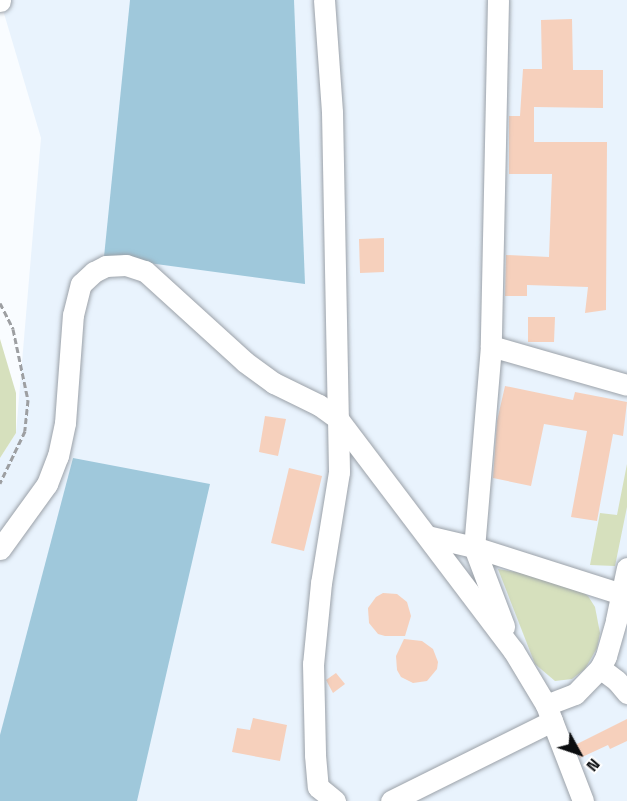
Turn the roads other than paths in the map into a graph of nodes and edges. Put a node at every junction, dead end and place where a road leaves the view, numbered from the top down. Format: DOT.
graph roads {
  1 [pos="324,0"];
  2 [pos="498,0"];
  3 [pos="491,346"];
  4 [pos="627,385"];
  5 [pos="338,419"];
  6 [pos="427,536"];
  7 [pos="474,547"];
  8 [pos="0,549"];
  9 [pos="627,568"];
  10 [pos="621,594"];
  11 [pos="513,650"];
  12 [pos="600,668"];
  13 [pos="627,693"];
  14 [pos="549,713"];
  15 [pos="317,794"];
  16 [pos="335,801"];
  17 [pos="391,801"];
  18 [pos="584,801"];
  1 -- 5 [label="street"];
  2 -- 3 [label="street"];
  3 -- 4 [label="street"];
  3 -- 7 [label="street"];
  5 -- 6 [label="street"];
  5 -- 8 [label="street"];
  5 -- 15 [label="street"];
  6 -- 7 [label="street"];
  6 -- 11 [label="street"];
  7 -- 10 [label="street"];
  7 -- 11 [label="street"];
  9 -- 10 [label="street"];
  10 -- 12 [label="street"];
  11 -- 14 [label="street"];
  12 -- 13 [label="street"];
  12 -- 14 [label="street"];
  14 -- 17 [label="street"];
  14 -- 18 [label="street"];
  15 -- 16 [label="street"];
}
